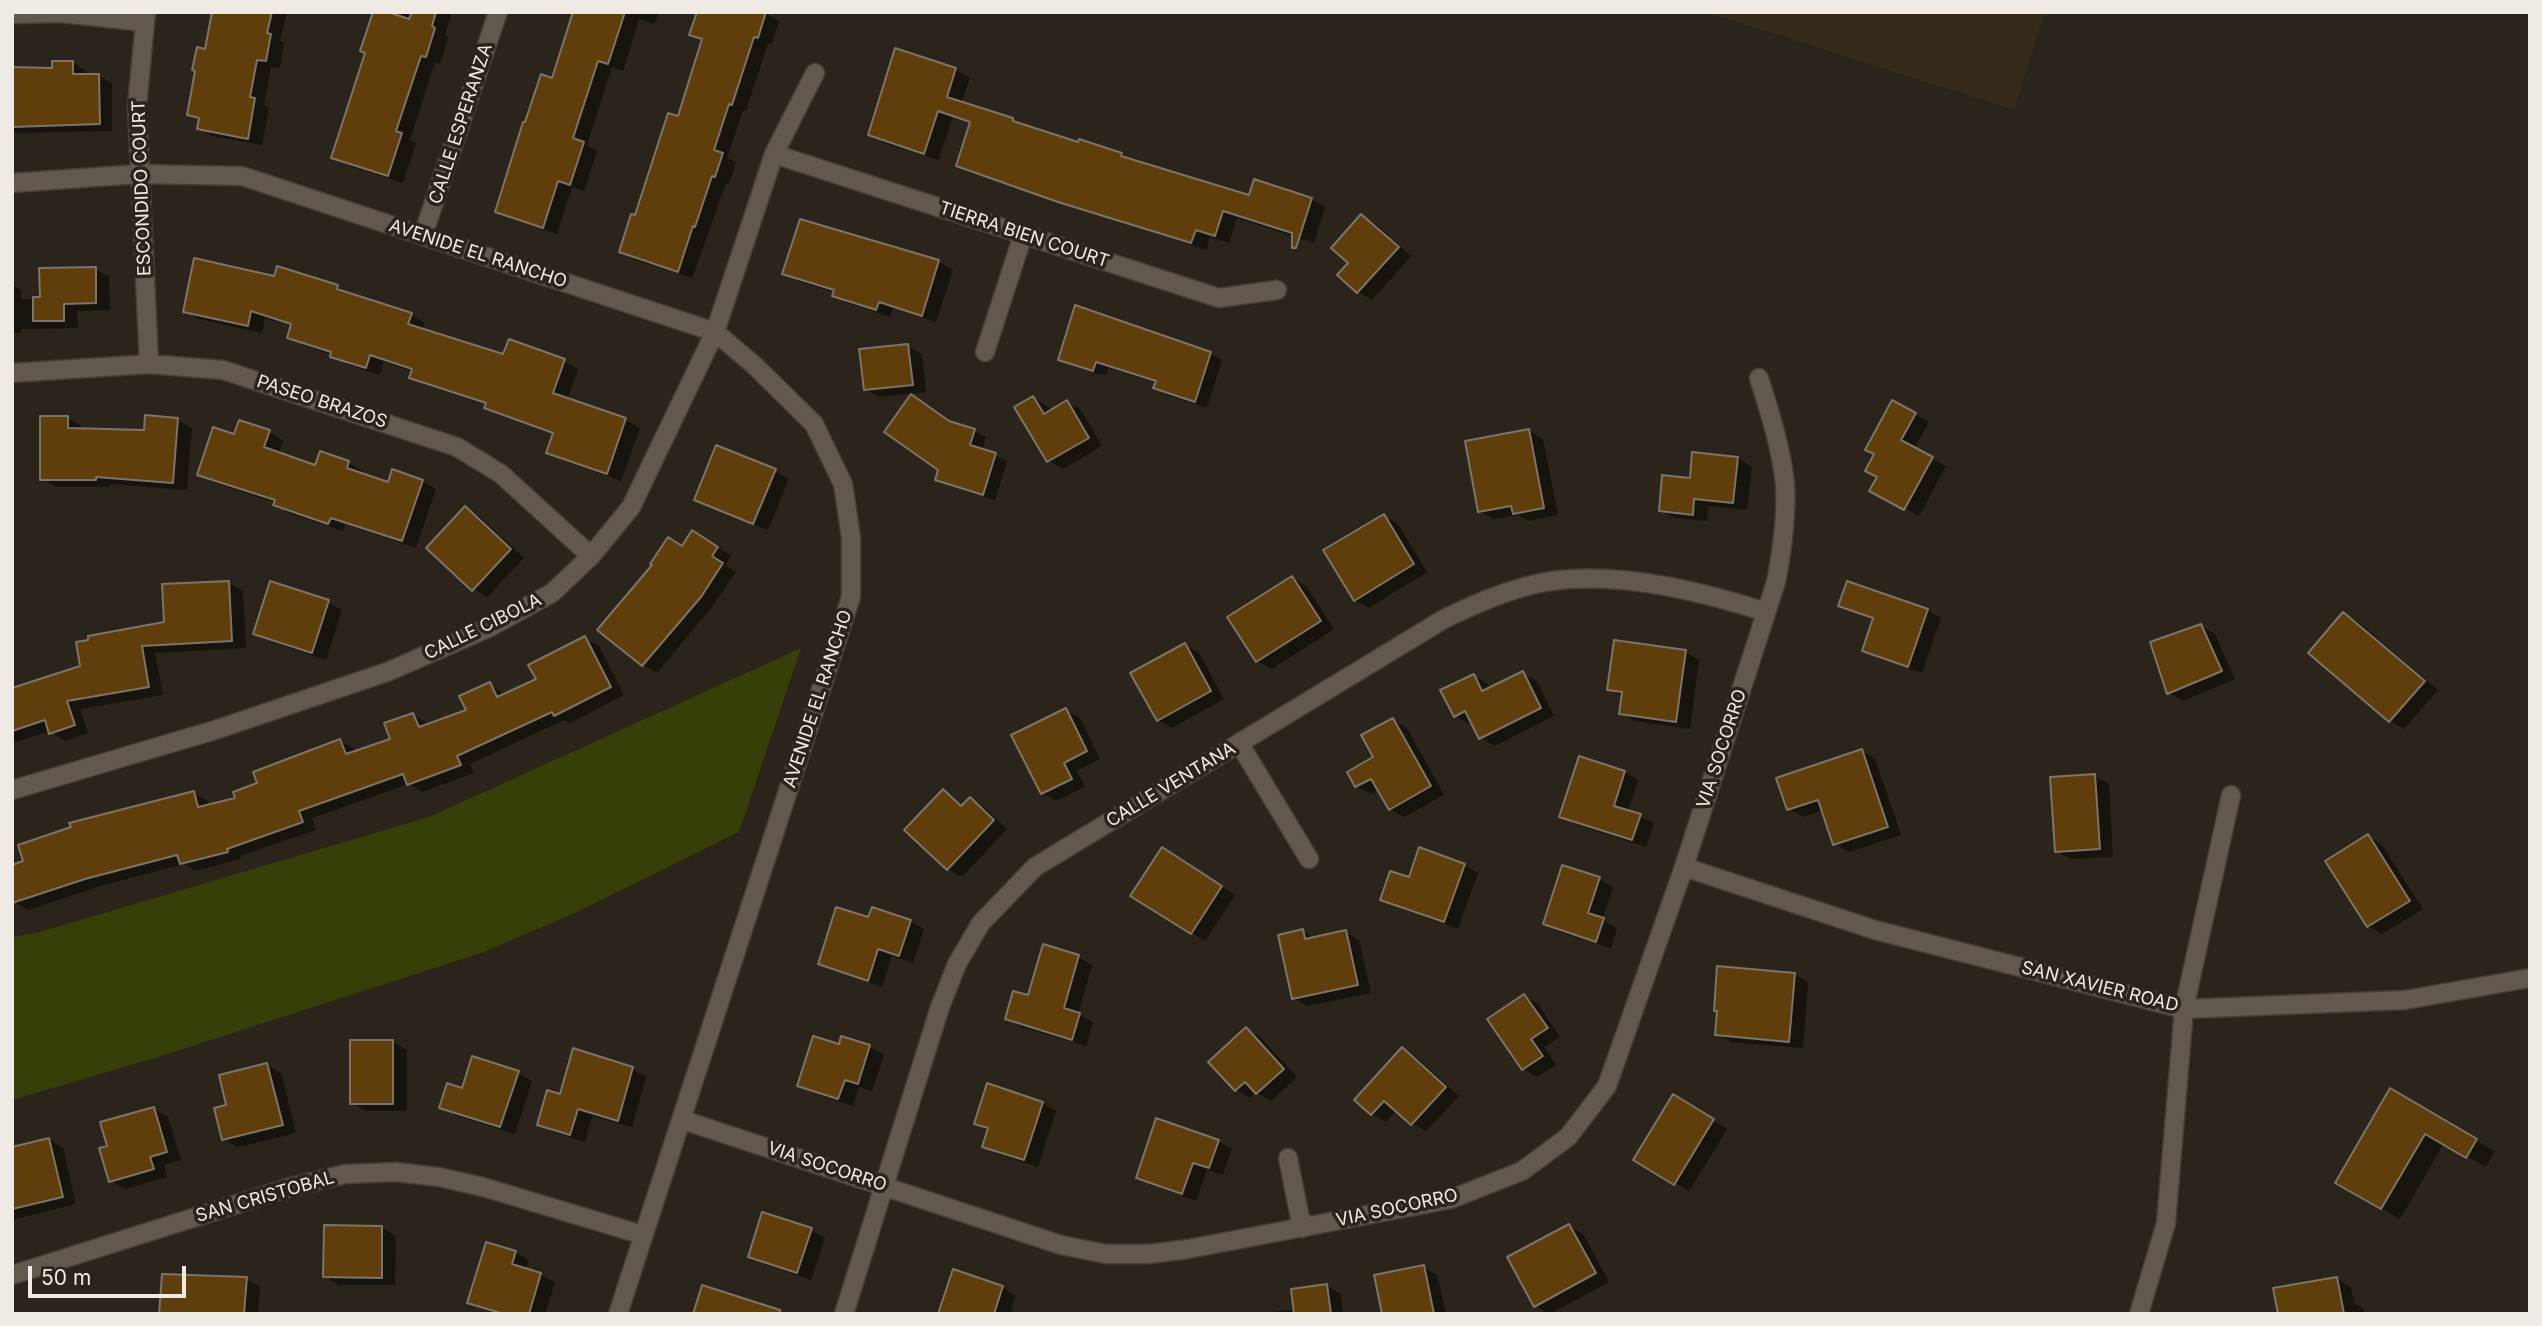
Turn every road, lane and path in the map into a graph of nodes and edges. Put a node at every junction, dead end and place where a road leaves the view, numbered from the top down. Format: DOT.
graph roads {
  1 [pos="498,12"];
  2 [pos="12,14"];
  3 [pos="146,17"];
  4 [pos="815,73"];
  5 [pos="774,154"];
  6 [pos="139,174"];
  7 [pos="12,183"];
  8 [pos="423,235"];
  9 [pos="1023,235"];
  10 [pos="1277,290"];
  11 [pos="715,332"];
  12 [pos="985,352"];
  13 [pos="149,364"];
  14 [pos="12,373"];
  15 [pos="1759,378"];
  16 [pos="591,556"];
  17 [pos="1766,612"];
  18 [pos="1239,743"];
  19 [pos="12,790"];
  20 [pos="2231,795"];
  21 [pos="1308,859"];
  22 [pos="1684,867"];
  23 [pos="2530,978"];
  24 [pos="2184,1009"];
  25 [pos="683,1120"];
  26 [pos="1288,1158"];
  27 [pos="884,1186"];
  28 [pos="1302,1228"];
  29 [pos="643,1235"];
  30 [pos="12,1275"];
  31 [pos="618,1314"];
  32 [pos="844,1314"];
  33 [pos="2140,1314"];
  1 -- 8 [label="street, CALLE ESPERANZA"];
  2 -- 3 [label="street"];
  3 -- 6 [label="street, ESCONDIDO COURT"];
  4 -- 5 [label="street, CALLE CIBOLA"];
  5 -- 9 [label="street, TIERRA BIEN COURT"];
  5 -- 11 [label="street, CALLE CIBOLA"];
  6 -- 7 [label="street, AVENIDE EL RANCHO"];
  6 -- 8 [label="street, AVENIDE EL RANCHO"];
  6 -- 13 [label="street, ESCONDIDO COURT"];
  8 -- 11 [label="street, AVENIDE EL RANCHO"];
  9 -- 10 [label="street, TIERRA BIEN COURT"];
  9 -- 12 [label="street"];
  11 -- 16 [label="street, CALLE CIBOLA"];
  11 -- 25 [label="street, AVENIDE EL RANCHO"];
  13 -- 14 [label="street, PASEO BRAZOS"];
  13 -- 16 [label="street, PASEO BRAZOS"];
  15 -- 17 [label="street, VIA SOCORRO"];
  16 -- 19 [label="street, CALLE CIBOLA"];
  17 -- 18 [label="street, CALLE VENTANA"];
  17 -- 22 [label="street, VIA SOCORRO"];
  18 -- 21 [label="street"];
  18 -- 27 [label="street, CALLE VENTANA"];
  20 -- 24 [label="street"];
  22 -- 24 [label="street, SAN XAVIER ROAD"];
  22 -- 28 [label="street, VIA SOCORRO"];
  23 -- 24 [label="street, SAN XAVIER ROAD"];
  24 -- 33 [label="street"];
  25 -- 27 [label="street, VIA SOCORRO"];
  25 -- 29 [label="street, AVENIDE EL RANCHO"];
  26 -- 28 [label="street"];
  27 -- 28 [label="street, VIA SOCORRO"];
  27 -- 32 [label="street, CALLE VENTANA"];
  29 -- 30 [label="street, SAN CRISTOBAL"];
  29 -- 31 [label="street, AVENIDE EL RANCHO"];
}
